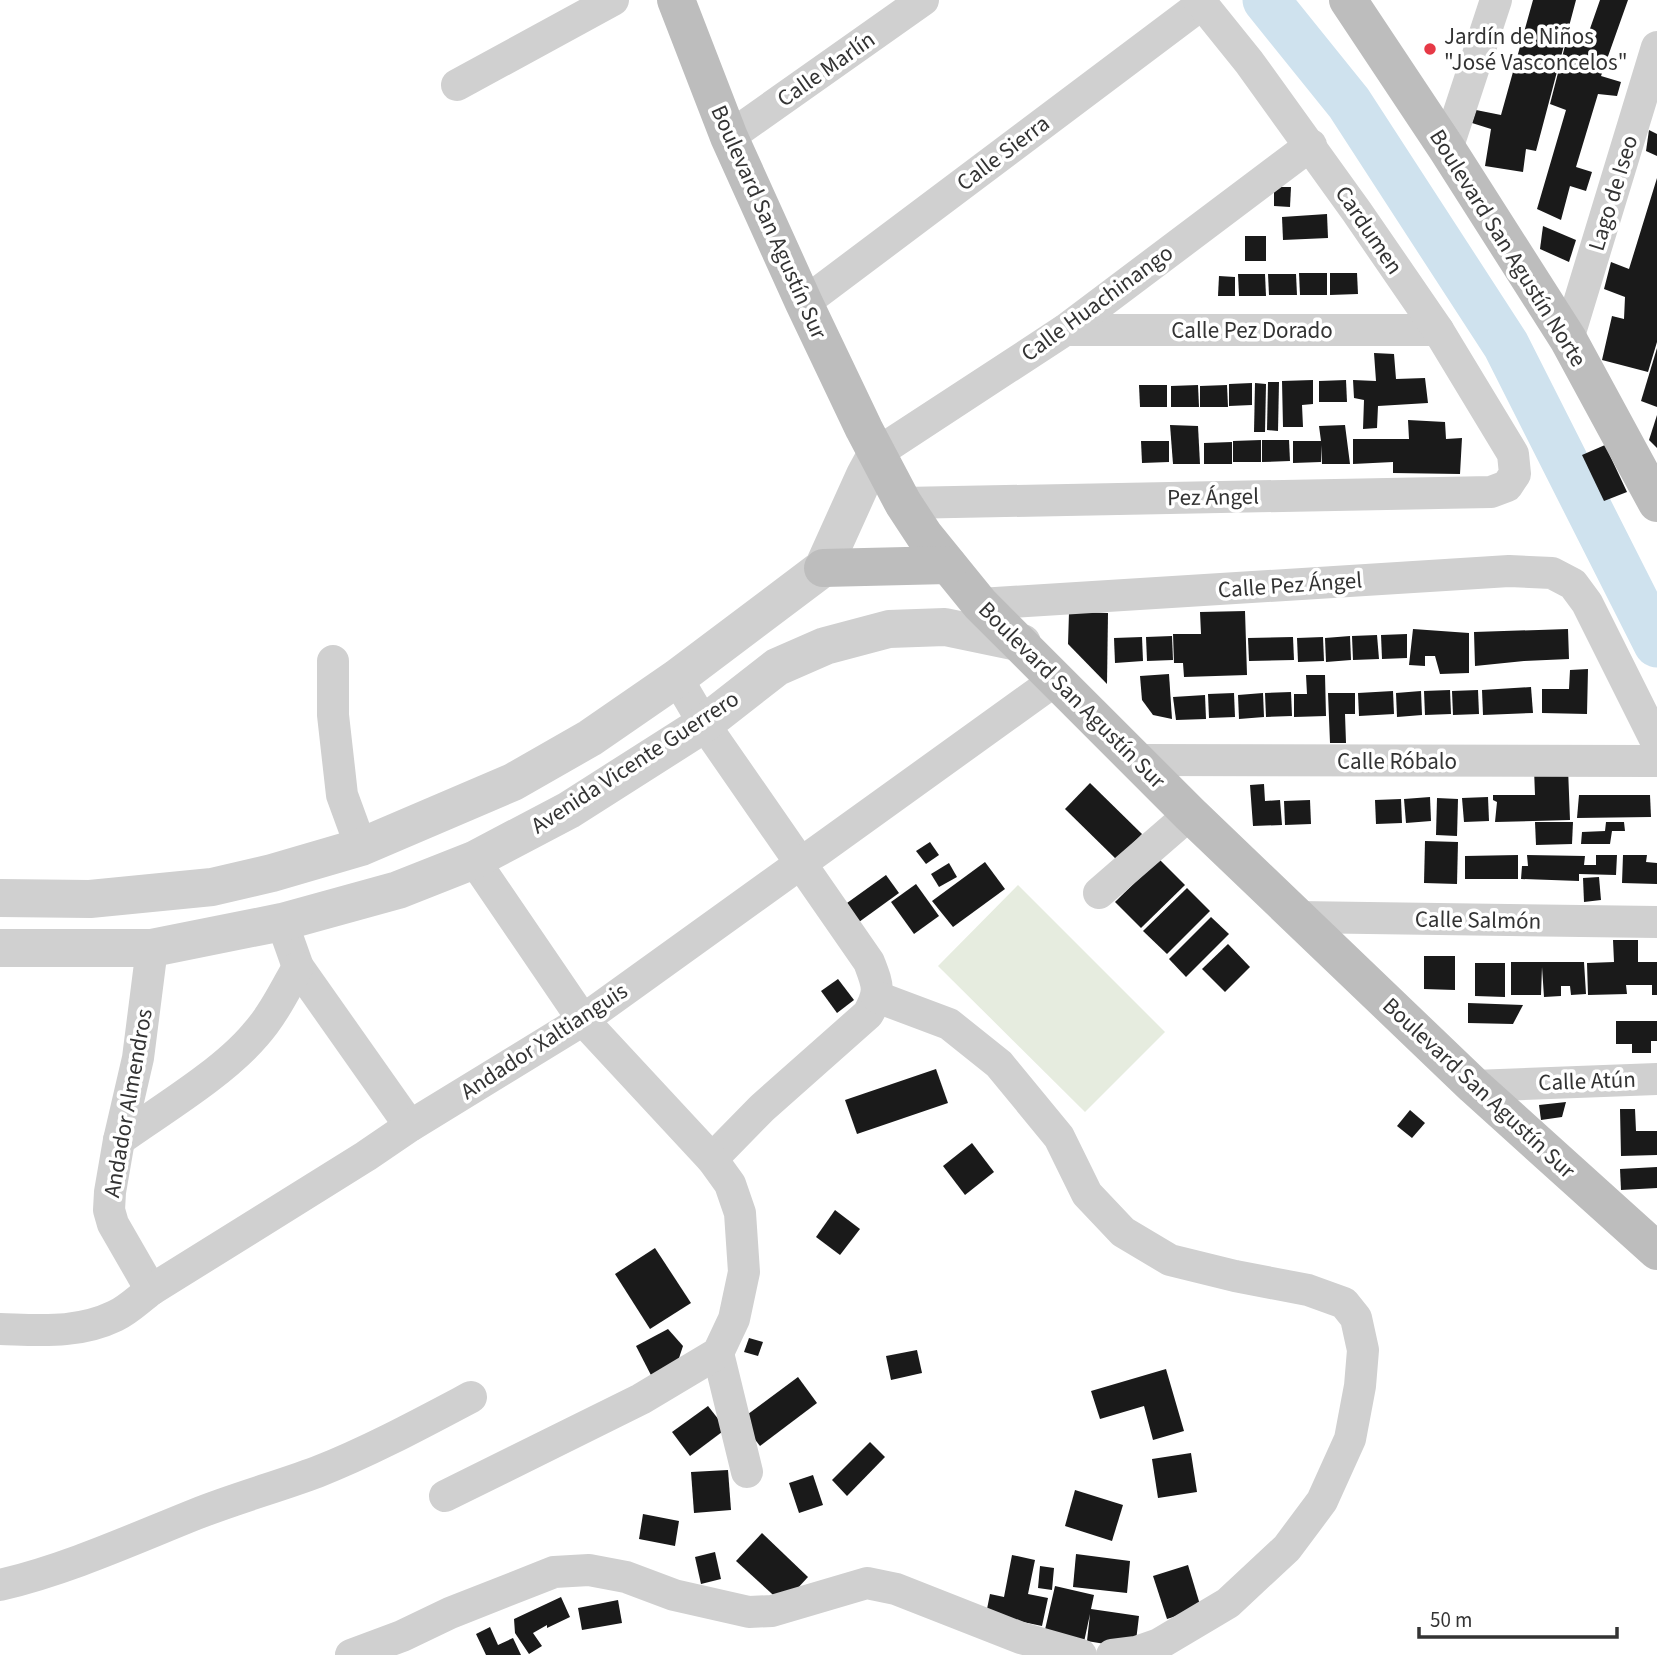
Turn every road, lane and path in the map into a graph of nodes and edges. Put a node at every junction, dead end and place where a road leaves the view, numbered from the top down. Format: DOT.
graph roads {
  1 [pos="613,0"];
  2 [pos="676,0"];
  3 [pos="923,0"];
  4 [pos="1348,0"];
  5 [pos="1496,0"];
  6 [pos="1200,2"];
  7 [pos="1657,47"];
  8 [pos="457,85"];
  9 [pos="729,137"];
  10 [pos="1311,145"];
  11 [pos="1447,149"];
  12 [pos="804,303"];
  13 [pos="1065,330"];
  14 [pos="1438,330"];
  15 [pos="1568,340"];
  16 [pos="877,453"];
  17 [pos="1516,474"];
  18 [pos="903,503"];
  19 [pos="1657,503"];
  20 [pos="948,565"];
  21 [pos="823,568"];
  22 [pos="980,604"];
  23 [pos="1022,643"];
  24 [pos="333,661"];
  25 [pos="677,678"];
  26 [pos="1057,679"];
  27 [pos="704,724"];
  28 [pos="1657,743"];
  29 [pos="1137,760"];
  30 [pos="1657,761"];
  31 [pos="1190,814"];
  32 [pos="361,848"];
  33 [pos="474,860"];
  34 [pos="801,865"];
  35 [pos="1099,893"];
  36 [pos="0,898"];
  37 [pos="1298,918"];
  38 [pos="282,922"];
  39 [pos="1657,922"];
  40 [pos="0,948"];
  41 [pos="152,948"];
  42 [pos="298,967"];
  43 [pos="877,997"];
  44 [pos="583,1020"];
  45 [pos="1657,1079"];
  46 [pos="1474,1086"];
  47 [pos="410,1126"];
  48 [pos="119,1139"];
  49 [pos="712,1159"];
  50 [pos="1653,1244"];
  51 [pos="151,1290"];
  52 [pos="0,1329"];
  53 [pos="718,1353"];
  54 [pos="471,1397"];
  55 [pos="747,1472"];
  56 [pos="445,1496"];
  57 [pos="0,1585"];
  58 [pos="1164,1650"];
  59 [pos="351,1655"];
  60 [pos="1081,1655"];
  61 [pos="1112,1655"];
  1 -- 8 [label="street"];
  2 -- 9 [label="main road, Boulevard San Agustín Sur"];
  3 -- 9 [label="street, Calle Marlín"];
  4 -- 11 [label="main road, Boulevard San Agustín Norte"];
  5 -- 11 [label="street"];
  6 -- 10 [label="street, Cardumen"];
  6 -- 12 [label="street, Calle Sierra"];
  7 -- 15 [label="street, Lago de Iseo"];
  9 -- 12 [label="main road, Boulevard San Agustín Sur"];
  10 -- 13 [label="street, Calle Huachinango"];
  10 -- 14 [label="street, Cardumen"];
  11 -- 15 [label="main road, Boulevard San Agustín Norte"];
  12 -- 16 [label="main road, Boulevard San Agustín Sur"];
  13 -- 14 [label="street, Calle Pez Dorado"];
  13 -- 16 [label="street, Calle Huachinango"];
  14 -- 17 [label="street, Cardumen"];
  15 -- 19 [label="main road, Boulevard San Agustín Norte"];
  16 -- 18 [label="main road, Boulevard San Agustín Sur"];
  16 -- 21 [label="street, Avenida Vicente Guerrero"];
  17 -- 18 [label="street, Pez Ángel"];
  18 -- 20 [label="main road, Boulevard San Agustín Sur"];
  20 -- 21 [label="main road"];
  20 -- 22 [label="main road, Boulevard San Agustín Sur"];
  21 -- 25 [label="street, Avenida Vicente Guerrero"];
  22 -- 23 [label="main road, Boulevard San Agustín Sur"];
  22 -- 28 [label="street, Calle Pez Ángel"];
  23 -- 26 [label="main road, Boulevard San Agustín Sur"];
  23 -- 27 [label="street, Avenida Vicente Guerrero"];
  24 -- 32 [label="street"];
  25 -- 27 [label="street"];
  25 -- 32 [label="street, Avenida Vicente Guerrero"];
  26 -- 29 [label="main road, Boulevard San Agustín Sur"];
  26 -- 34 [label="street, Andador Xaltianguis"];
  27 -- 33 [label="street, Avenida Vicente Guerrero"];
  27 -- 34 [label="street"];
  29 -- 30 [label="street, Calle Róbalo"];
  29 -- 31 [label="main road, Boulevard San Agustín Sur"];
  31 -- 35 [label="street"];
  31 -- 37 [label="main road, Boulevard San Agustín Sur"];
  32 -- 36 [label="street, Avenida Vicente Guerrero"];
  33 -- 38 [label="street, Avenida Vicente Guerrero"];
  33 -- 44 [label="street"];
  34 -- 43 [label="street"];
  34 -- 44 [label="street, Andador Xaltianguis"];
  37 -- 39 [label="street, Calle Salmón"];
  37 -- 46 [label="main road, Boulevard San Agustín Sur"];
  38 -- 41 [label="street, Avenida Vicente Guerrero"];
  38 -- 42 [label="street"];
  40 -- 41 [label="street, Avenida Vicente Guerrero"];
  41 -- 48 [label="street, Andador Almendros"];
  42 -- 47 [label="street"];
  42 -- 48 [label="street"];
  43 -- 49 [label="street"];
  43 -- 58 [label="street"];
  44 -- 47 [label="street, Andador Xaltianguis"];
  44 -- 49 [label="street"];
  45 -- 46 [label="street, Calle Atún"];
  46 -- 50 [label="main road, Boulevard San Agustín Sur"];
  47 -- 51 [label="street, Andador Xaltianguis"];
  48 -- 51 [label="street, Andador Almendros"];
  49 -- 53 [label="street"];
  51 -- 52 [label="street, Andador Xaltianguis"];
  53 -- 55 [label="street"];
  53 -- 56 [label="street"];
  54 -- 57 [label="street"];
  58 -- 61 [label="street"];
  59 -- 60 [label="street"];
}
